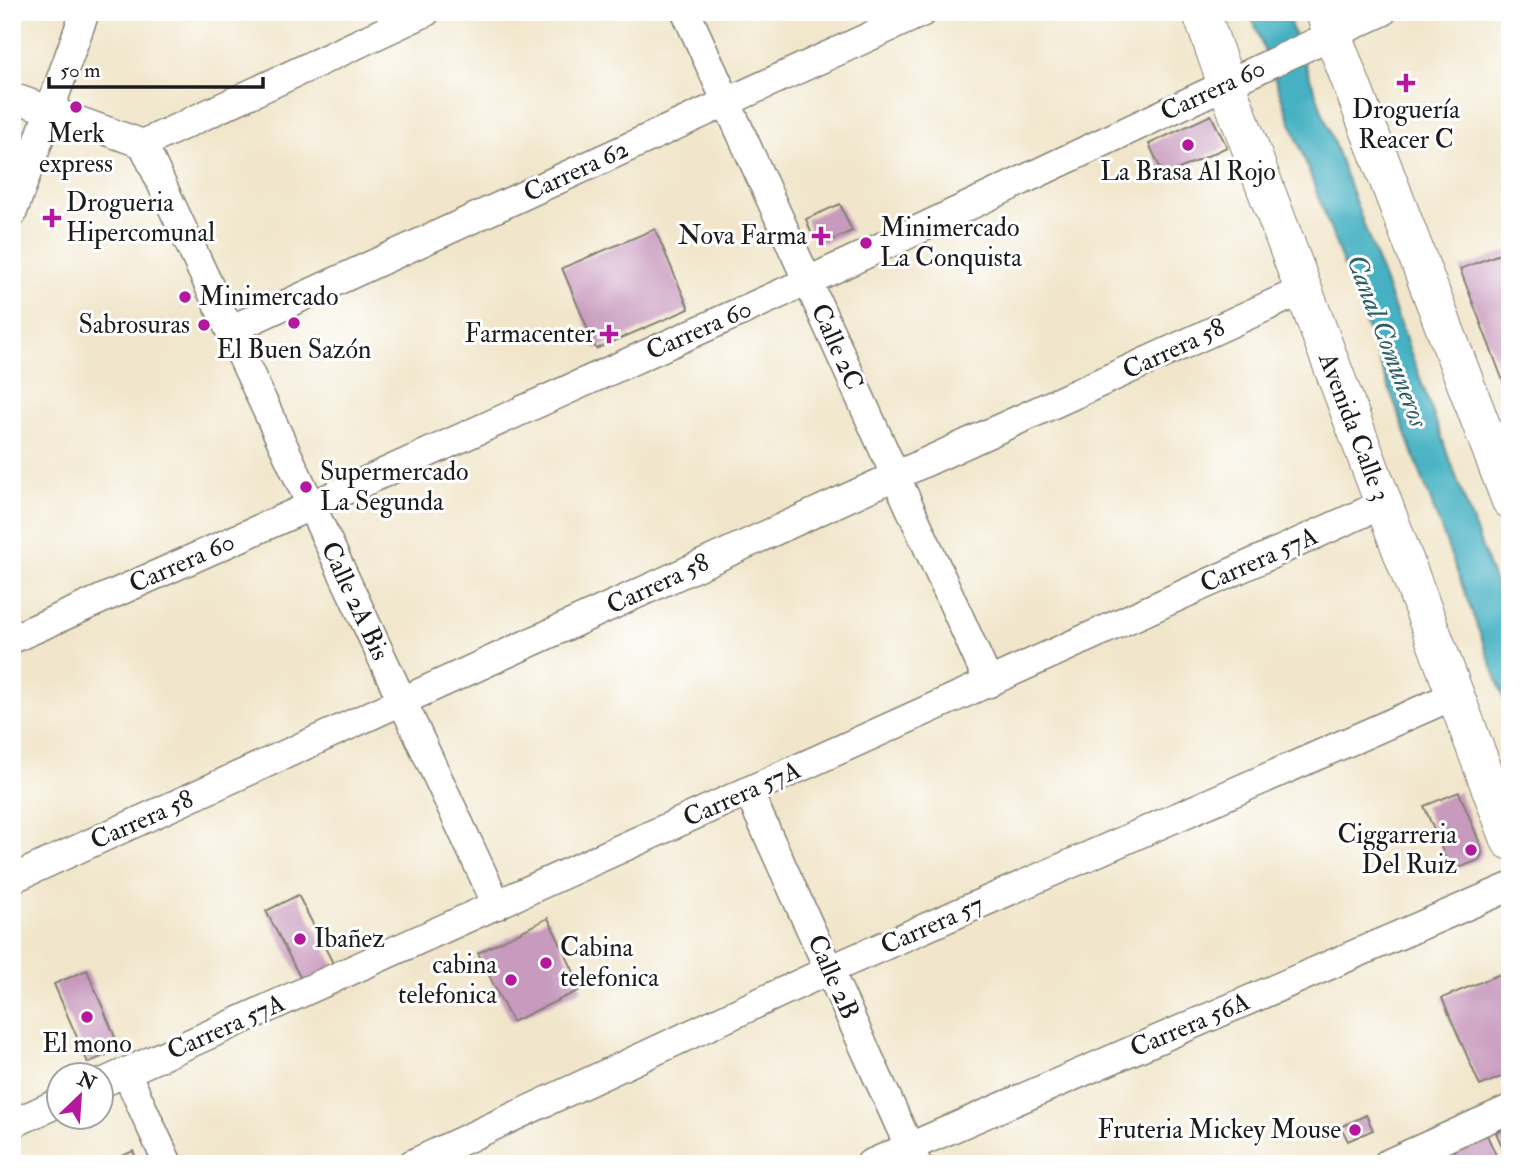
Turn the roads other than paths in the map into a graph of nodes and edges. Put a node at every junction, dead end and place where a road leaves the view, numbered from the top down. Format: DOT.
graph roads {
  1 [pos="85,12"];
  2 [pos="426,12"];
  3 [pos="686,12"];
  4 [pos="923,12"];
  5 [pos="1201,12"];
  6 [pos="1381,12"];
  7 [pos="1321,31"];
  8 [pos="1237,78"];
  9 [pos="12,97"];
  10 [pos="726,102"];
  11 [pos="49,111"];
  12 [pos="143,144"];
  13 [pos="12,214"];
  14 [pos="808,281"];
  15 [pos="1303,290"];
  16 [pos="230,330"];
  17 [pos="895,476"];
  18 [pos="1510,500"];
  19 [pos="1383,504"];
  20 [pos="311,506"];
  21 [pos="12,639"];
  22 [pos="989,682"];
  23 [pos="1455,695"];
  24 [pos="402,701"];
  25 [pos="748,791"];
  26 [pos="1510,841"];
  27 [pos="12,878"];
  28 [pos="1510,887"];
  29 [pos="497,905"];
  30 [pos="829,971"];
  31 [pos="116,1077"];
  32 [pos="116,1081"];
  33 [pos="46,1108"];
  34 [pos="1510,1109"];
  35 [pos="12,1124"];
  36 [pos="913,1155"];
  37 [pos="168,1164"];
  38 [pos="412,1164"];
  39 [pos="870,1164"];
  40 [pos="1387,1164"];
  1 -- 11 [label="street"];
  2 -- 12 [label="street"];
  3 -- 10 [label="street, Calle 2C"];
  4 -- 10 [label="street, Carrera 62"];
  5 -- 8 [label="main road, Avenida Calle 3"];
  6 -- 7 [label="street, Carrera 60"];
  7 -- 8 [label="street, Carrera 60"];
  7 -- 18 [label="main road"];
  8 -- 14 [label="street, Carrera 60"];
  8 -- 15 [label="main road, Avenida Calle 3"];
  9 -- 11 [label="street"];
  10 -- 14 [label="street, Calle 2C"];
  10 -- 16 [label="street, Carrera 62"];
  11 -- 12 [label="street"];
  11 -- 13 [label="street"];
  12 -- 16 [label="street, Calle 2A Bis"];
  14 -- 17 [label="street, Calle 2C"];
  14 -- 20 [label="street, Carrera 60"];
  15 -- 17 [label="street, Carrera 58"];
  15 -- 19 [label="main road, Avenida Calle 3"];
  16 -- 20 [label="street, Calle 2A Bis"];
  17 -- 22 [label="street, Calle 2C"];
  17 -- 24 [label="street, Carrera 58"];
  19 -- 22 [label="street, Carrera 57A"];
  19 -- 23 [label="main road, Avenida Calle 3"];
  20 -- 21 [label="street, Carrera 60"];
  20 -- 24 [label="street, Calle 2A Bis"];
  22 -- 25 [label="street, Carrera 57A"];
  23 -- 26 [label="main road, Avenida Calle 3"];
  23 -- 30 [label="street, Carrera 57"];
  24 -- 27 [label="street, Carrera 58"];
  24 -- 29 [label="street, Calle 2A Bis"];
  25 -- 29 [label="street, Carrera 57A"];
  25 -- 30 [label="street, Calle 2B"];
  28 -- 36 [label="street, Carrera 56A"];
  29 -- 31 [label="street, Carrera 57A"];
  30 -- 36 [label="street, Calle 2B"];
  30 -- 38 [label="street, Carrera 57"];
  32 -- 37 [label="street"];
  33 -- 35 [label="street"];
  34 -- 40 [label="street"];
  36 -- 39 [label="street, Carrera 56A"];
}
